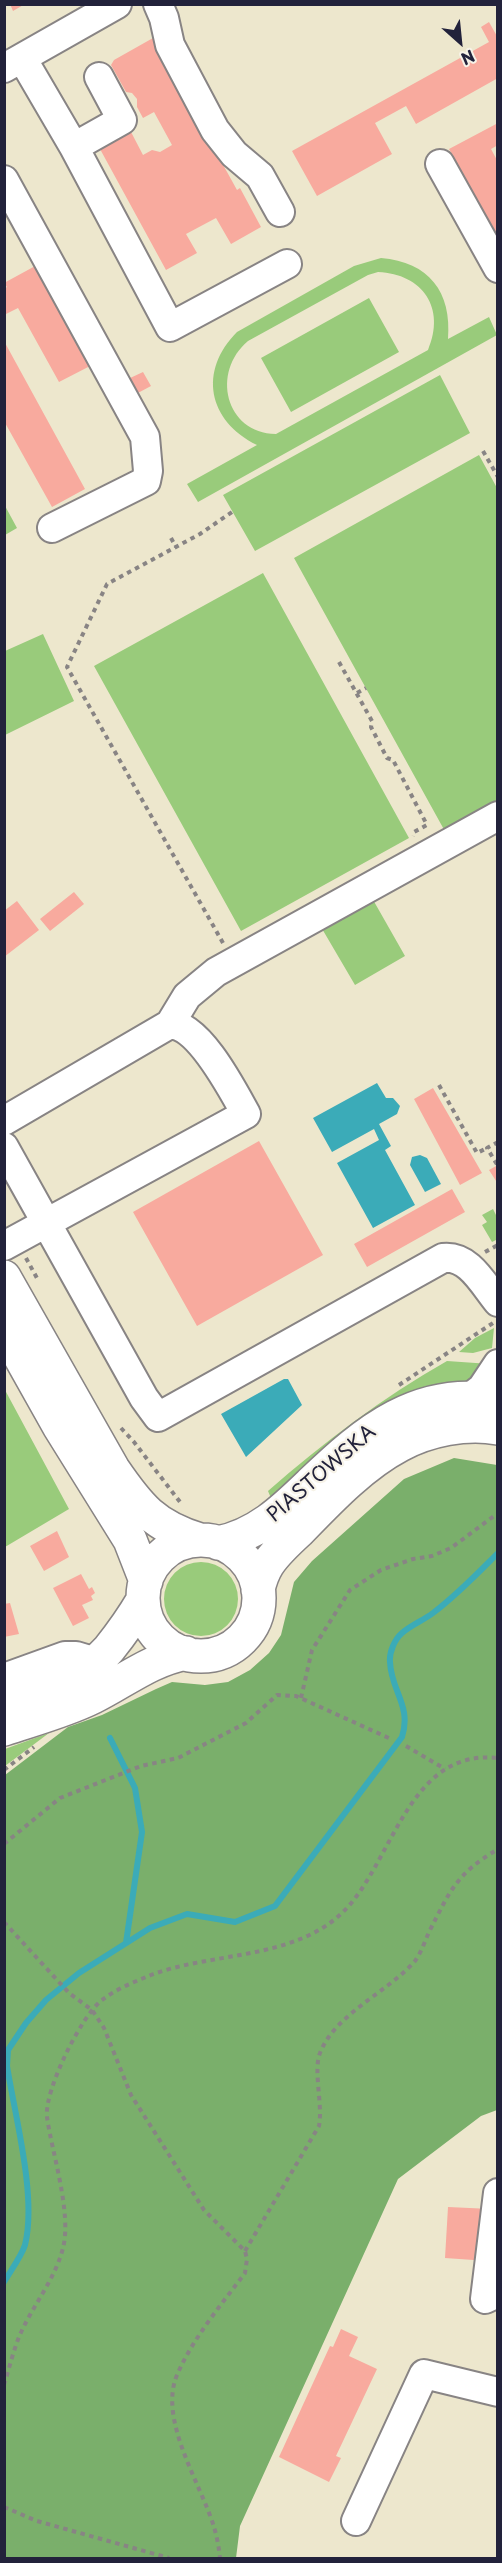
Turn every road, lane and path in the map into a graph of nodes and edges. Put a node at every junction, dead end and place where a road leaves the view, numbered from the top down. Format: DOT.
graph roads {
  1 [pos="117,4"];
  2 [pos="158,4"];
  3 [pos="13,63"];
  4 [pos="99,78"];
  5 [pos="74,147"];
  6 [pos="440,164"];
  7 [pos="4,180"];
  8 [pos="280,212"];
  9 [pos="287,264"];
  10 [pos="498,268"];
  11 [pos="483,451"];
  12 [pos="498,477"];
  13 [pos="232,512"];
  14 [pos="52,528"];
  15 [pos="171,538"];
  16 [pos="176,547"];
  17 [pos="339,662"];
  18 [pos="366,688"];
  19 [pos="357,693"];
  20 [pos="498,816"];
  21 [pos="422,858"];
  22 [pos="234,962"];
  23 [pos="170,1024"];
  24 [pos="439,1085"];
  25 [pos="4,1121"];
  26 [pos="498,1142"];
  27 [pos="4,1147"];
  28 [pos="487,1148"];
  29 [pos="498,1166"];
  30 [pos="47,1224"];
  31 [pos="498,1245"];
  32 [pos="4,1246"];
  33 [pos="484,1252"];
  34 [pos="4,1277"];
  35 [pos="498,1302"];
  36 [pos="498,1321"];
  37 [pos="4,1328"];
  38 [pos="498,1364"];
  39 [pos="391,1391"];
  40 [pos="483,1400"];
  41 [pos="498,1428"];
  42 [pos="126,1434"];
  43 [pos="184,1506"];
  44 [pos="498,1513"];
  45 [pos="209,1541"];
  46 [pos="258,1590"];
  47 [pos="144,1591"];
  48 [pos="186,1653"];
  49 [pos="96,1662"];
  50 [pos="4,1678"];
  51 [pos="301,1698"];
  52 [pos="4,1707"];
  53 [pos="4,1729"];
  54 [pos="391,1739"];
  55 [pos="406,1746"];
  56 [pos="498,1758"];
  57 [pos="445,1769"];
  58 [pos="4,1844"];
  59 [pos="498,1849"];
  60 [pos="4,1922"];
  61 [pos="92,2010"];
  62 [pos="498,2193"];
  63 [pos="245,2251"];
  64 [pos="498,2293"];
  65 [pos="4,2385"];
  66 [pos="498,2392"];
  67 [pos="4,2507"];
  68 [pos="356,2520"];
  69 [pos="169,2559"];
  70 [pos="220,2559"];
  1 -- 3 [label="street"];
  2 -- 8 [label="street"];
  3 -- 5 [label="street"];
  4 -- 5 [label="street"];
  5 -- 9 [label="street"];
  6 -- 10 [label="street"];
  7 -- 14 [label="street"];
  11 -- 12 [label="path"];
  13 -- 16 [label="path"];
  15 -- 16 [label="path"];
  16 -- 22 [label="path"];
  17 -- 19 [label="path"];
  18 -- 19 [label="path"];
  19 -- 21 [label="path"];
  20 -- 21 [label="street"];
  21 -- 22 [label="street"];
  22 -- 23 [label="street"];
  23 -- 25 [label="street"];
  23 -- 30 [label="street"];
  24 -- 28 [label="path"];
  26 -- 28 [label="path"];
  27 -- 30 [label="street"];
  28 -- 29 [label="path"];
  30 -- 32 [label="street"];
  30 -- 35 [label="street"];
  31 -- 33 [label="path"];
  34 -- 45 [label="main road"];
  36 -- 39 [label="path"];
  37 -- 47 [label="main road"];
  38 -- 40 [label="street"];
  40 -- 45 [label="main road, PIASTOWSKA"];
  41 -- 46 [label="main road, PIASTOWSKA"];
  42 -- 43 [label="path"];
  44 -- 51 [label="path"];
  45 -- 46 [label="main road"];
  45 -- 47 [label="main road"];
  46 -- 48 [label="main road"];
  47 -- 48 [label="main road"];
  47 -- 49 [label="main road"];
  48 -- 53 [label="main road"];
  49 -- 50 [label="street"];
  49 -- 52 [label="main road"];
  51 -- 54 [label="path"];
  51 -- 58 [label="path"];
  55 -- 57 [label="path"];
  56 -- 57 [label="path"];
  57 -- 61 [label="path"];
  59 -- 63 [label="path"];
  60 -- 61 [label="path"];
  61 -- 63 [label="path"];
  61 -- 65 [label="path"];
  62 -- 64 [label="street"];
  63 -- 70 [label="path"];
  66 -- 68 [label="street"];
  67 -- 69 [label="path"];
}
